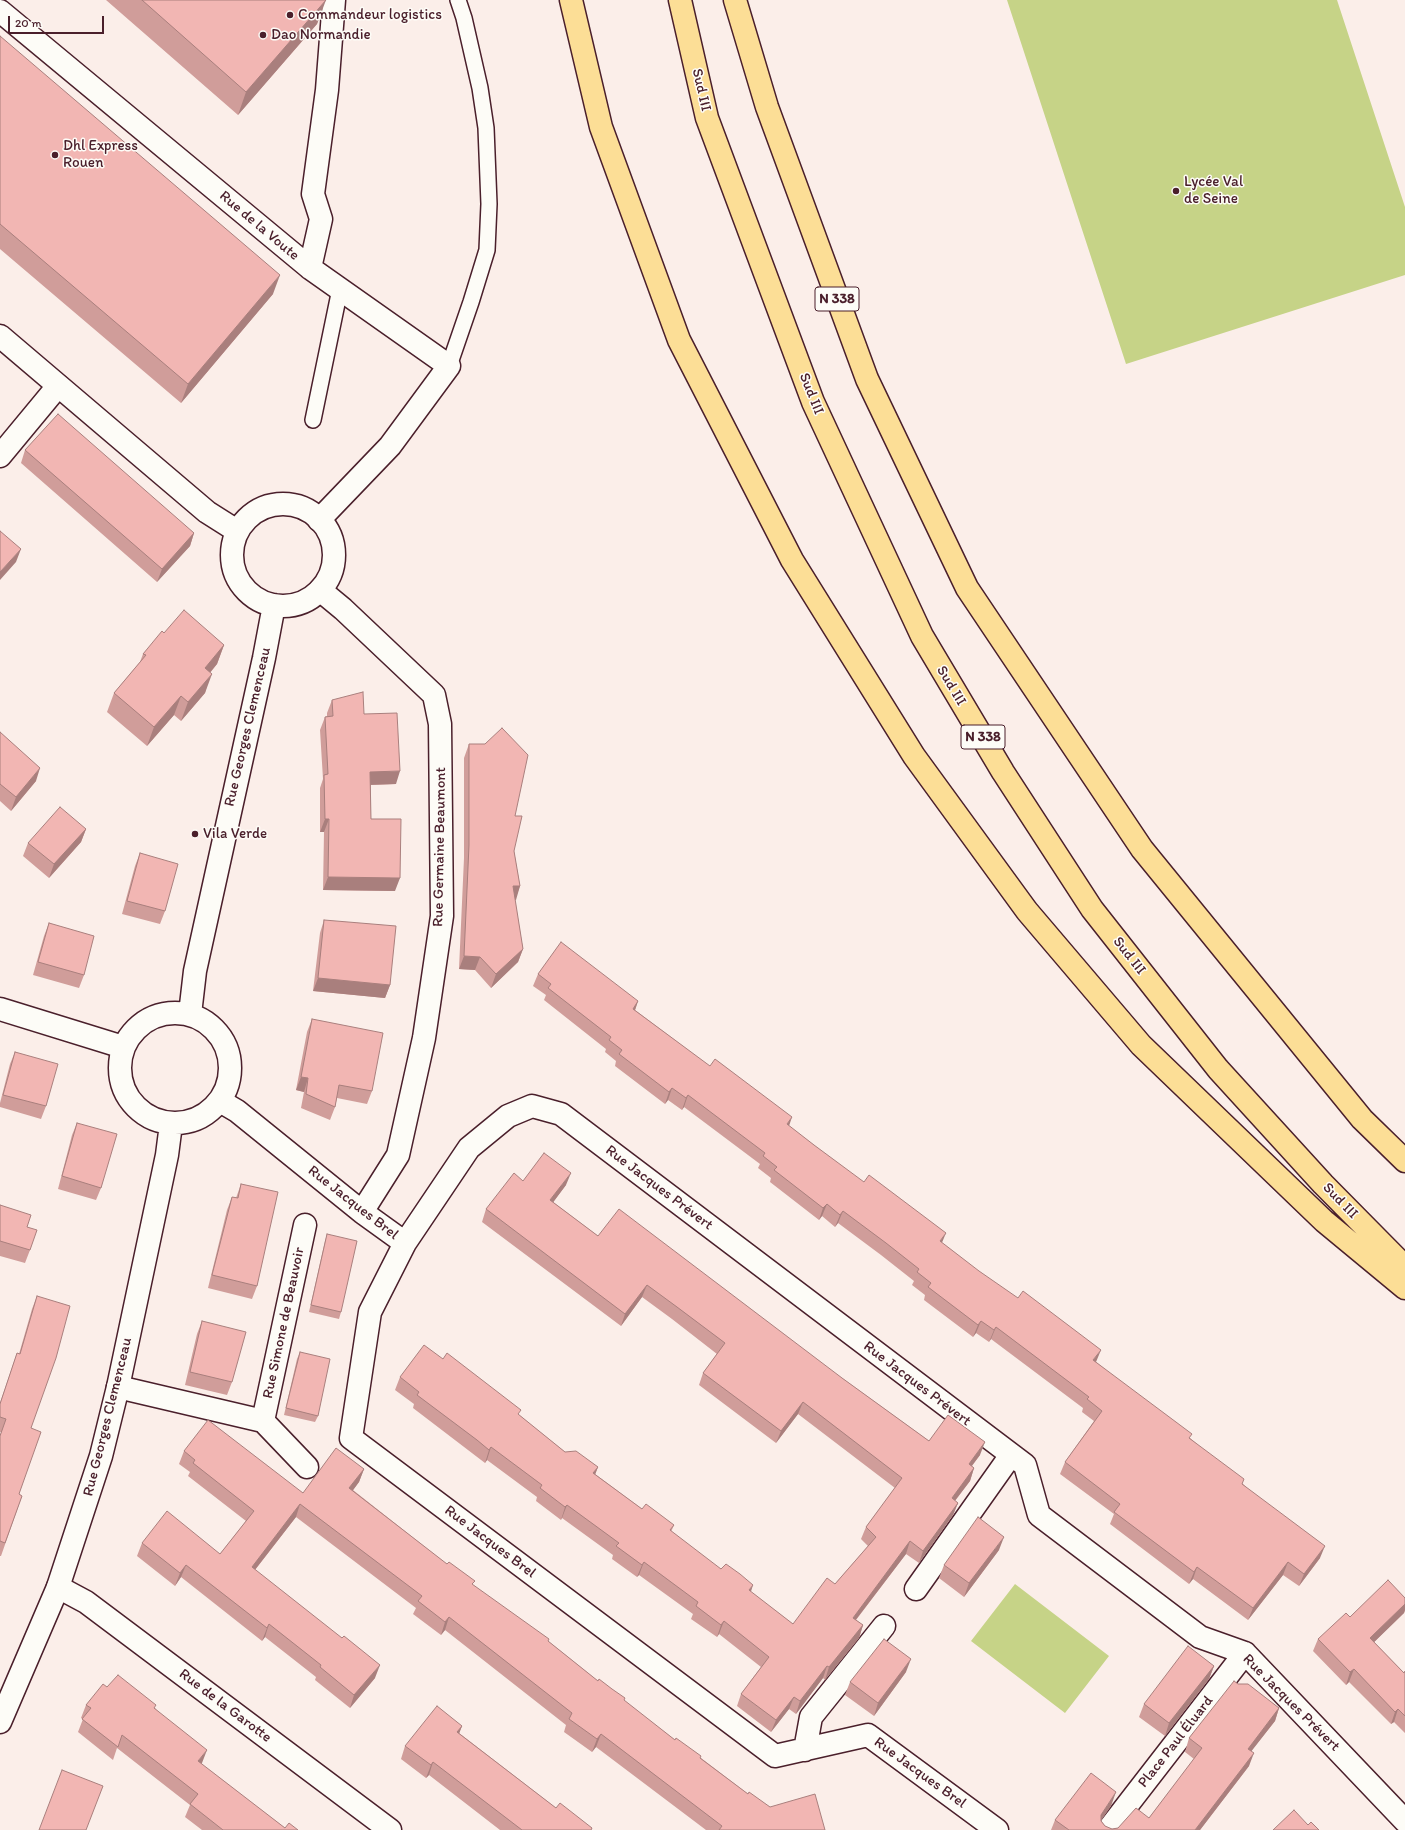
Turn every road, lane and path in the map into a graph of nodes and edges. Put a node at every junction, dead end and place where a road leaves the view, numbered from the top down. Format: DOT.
graph roads {
  1 [pos="334,0"];
  2 [pos="458,0"];
  3 [pos="571,0"];
  4 [pos="680,0"];
  5 [pos="735,0"];
  6 [pos="0,11"];
  7 [pos="310,268"];
  8 [pos="340,289"];
  9 [pos="0,336"];
  10 [pos="449,366"];
  11 [pos="58,386"];
  12 [pos="313,420"];
  13 [pos="0,456"];
  14 [pos="319,520"];
  15 [pos="237,531"];
  16 [pos="320,590"];
  17 [pos="274,605"];
  18 [pos="0,1009"];
  19 [pos="190,1014"];
  20 [pos="123,1047"];
  21 [pos="220,1101"];
  22 [pos="171,1124"];
  23 [pos="1405,1161"];
  24 [pos="362,1212"];
  25 [pos="305,1225"];
  26 [pos="405,1243"];
  27 [pos="1405,1267"];
  28 [pos="1405,1288"];
  29 [pos="118,1387"];
  30 [pos="263,1421"];
  31 [pos="1011,1454"];
  32 [pos="307,1467"];
  33 [pos="58,1587"];
  34 [pos="916,1589"];
  35 [pos="884,1626"];
  36 [pos="1244,1653"];
  37 [pos="0,1722"];
  38 [pos="805,1750"];
  39 [pos="1405,1821"];
  40 [pos="390,1830"];
  41 [pos="997,1830"];
  42 [pos="1108,1830"];
  1 -- 7 [label="street, Rue de la Voute"];
  2 -- 10 [label="lane"];
  3 -- 28 [label="highway"];
  4 -- 27 [label="highway, Sud III / N 338"];
  5 -- 23 [label="highway, N 338"];
  6 -- 7 [label="street, Rue de la Voute"];
  7 -- 8 [label="street"];
  8 -- 10 [label="street"];
  8 -- 12 [label="lane"];
  9 -- 11 [label="street"];
  10 -- 14 [label="street"];
  11 -- 13 [label="street"];
  11 -- 15 [label="street"];
  14 -- 15 [label="street"];
  14 -- 16 [label="street"];
  15 -- 17 [label="street"];
  16 -- 17 [label="street"];
  16 -- 24 [label="street, Rue Germaine Beaumont"];
  17 -- 19 [label="street, Rue Georges Clemenceau"];
  18 -- 20 [label="street"];
  19 -- 20 [label="street"];
  19 -- 21 [label="street"];
  20 -- 22 [label="street"];
  21 -- 22 [label="street"];
  21 -- 24 [label="street, Rue Jacques Brel"];
  22 -- 29 [label="street, Rue Georges Clemenceau"];
  24 -- 26 [label="street, Rue Jacques Brel"];
  25 -- 30 [label="street, Rue Simone de Beauvoir"];
  26 -- 31 [label="street, Rue Jacques Prévert"];
  26 -- 38 [label="street, Rue Jacques Brel"];
  29 -- 30 [label="street"];
  29 -- 33 [label="street, Rue Georges Clemenceau"];
  30 -- 32 [label="street"];
  31 -- 34 [label="street"];
  31 -- 36 [label="street, Rue Jacques Prévert"];
  33 -- 37 [label="street, Rue Georges Clemenceau"];
  33 -- 40 [label="street, Rue de la Garotte"];
  35 -- 38 [label="street"];
  36 -- 39 [label="street, Rue Jacques Prévert"];
  36 -- 42 [label="street, Place Paul Éluard"];
  38 -- 41 [label="street, Rue Jacques Brel"];
}
